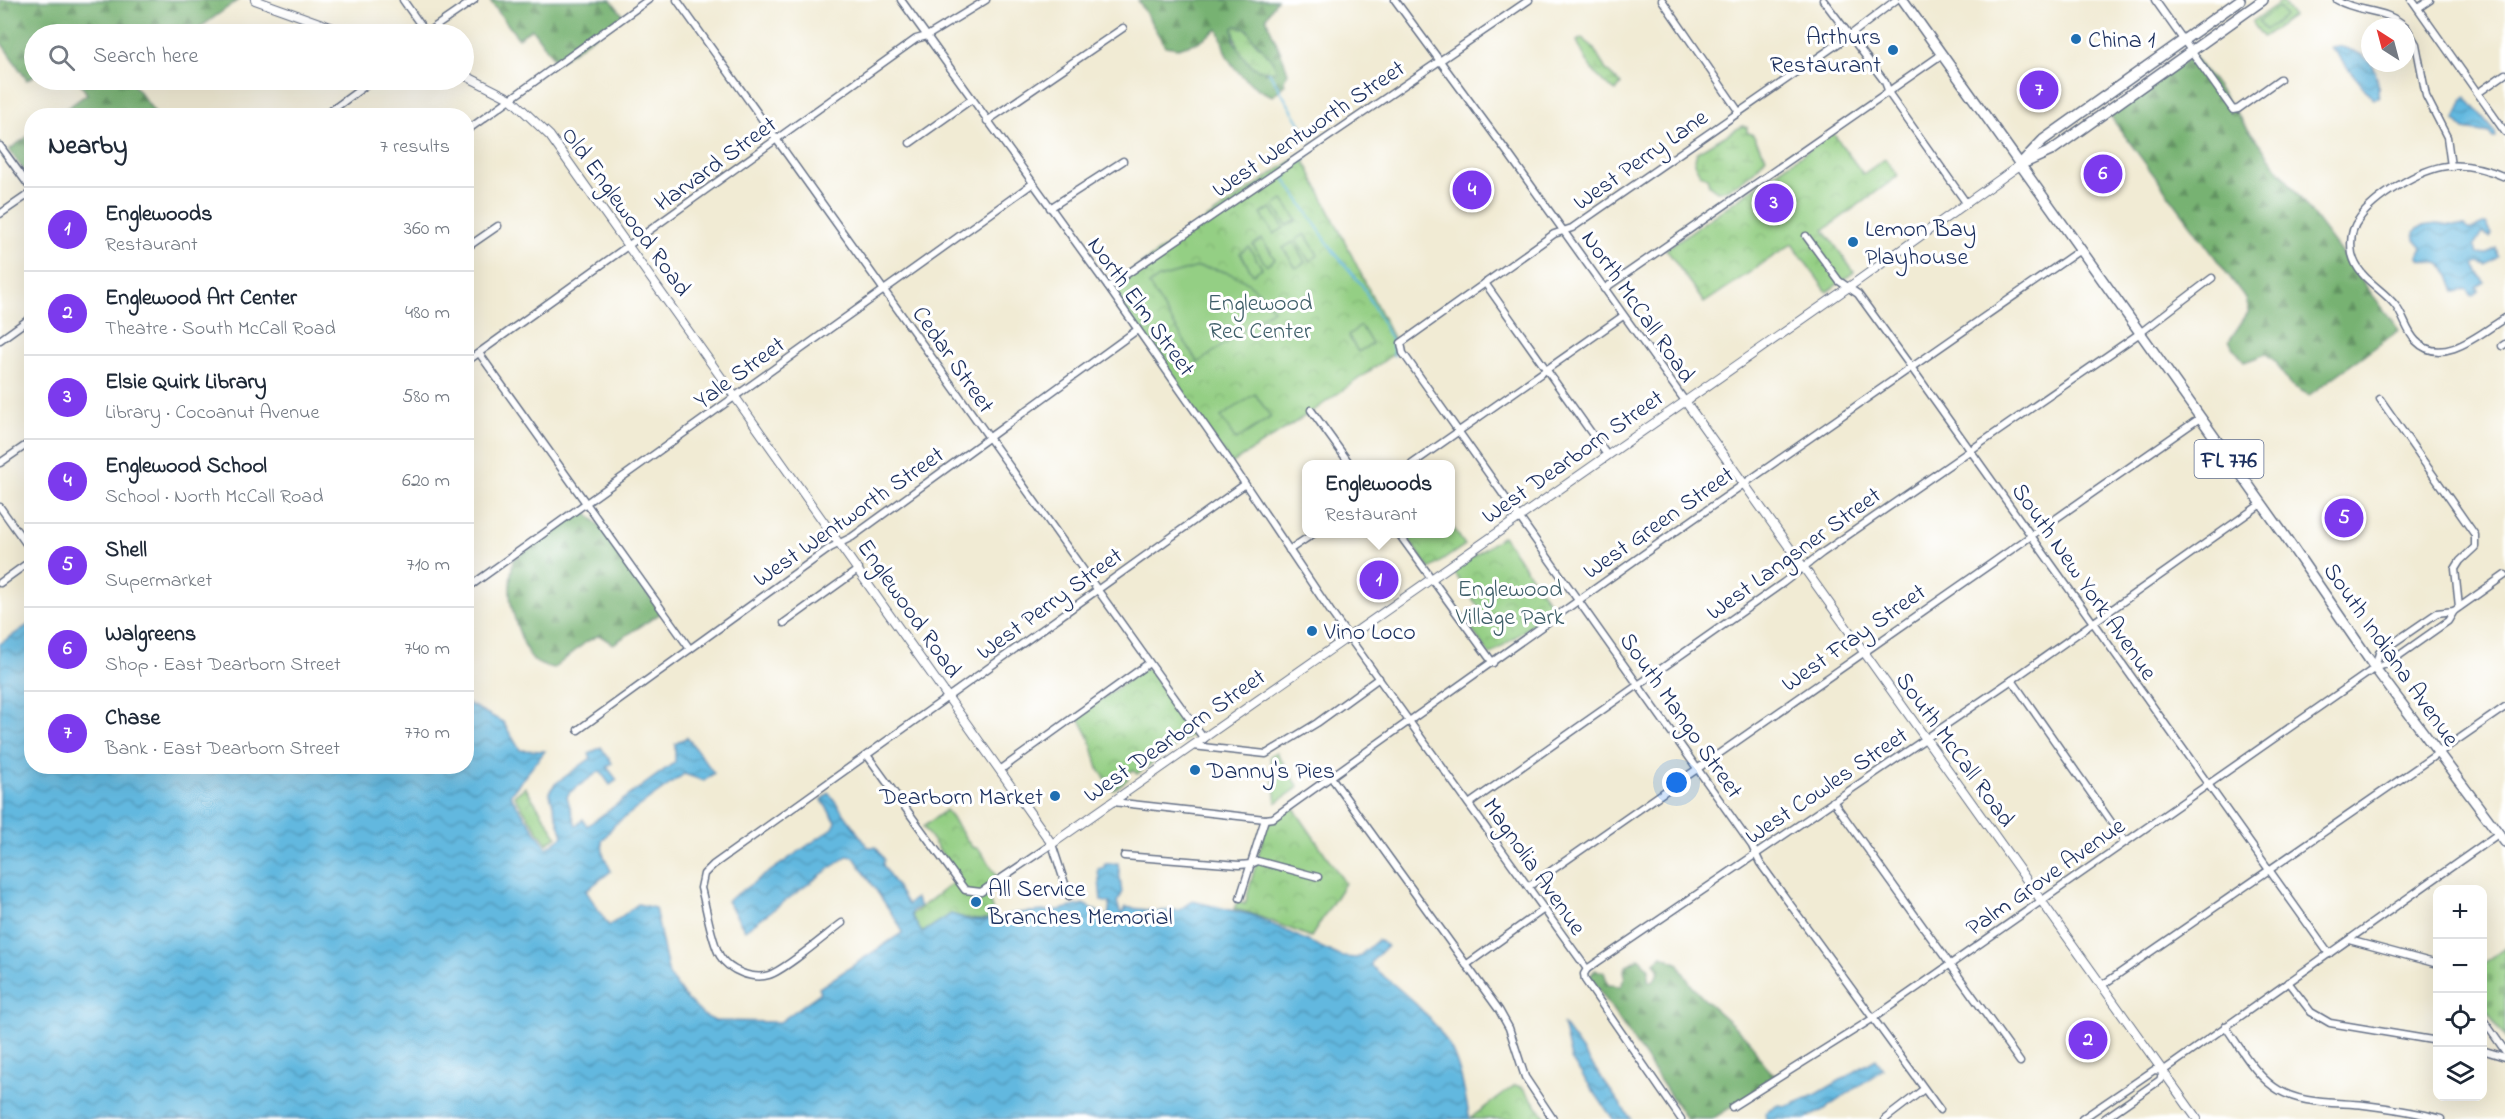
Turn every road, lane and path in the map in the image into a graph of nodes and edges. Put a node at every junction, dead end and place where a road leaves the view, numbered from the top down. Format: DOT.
graph roads {
  1 [pos="255,0"];
  2 [pos="403,0"];
  3 [pos="474,0"];
  4 [pos="648,0"];
  5 [pos="677,0"];
  6 [pos="901,0"];
  7 [pos="986,0"];
  8 [pos="1395,0"];
  9 [pos="1530,0"];
  10 [pos="1662,0"];
  11 [pos="1823,0"];
  12 [pos="1896,0"];
  13 [pos="1903,0"];
  14 [pos="2155,0"];
  15 [pos="2240,0"];
  16 [pos="2263,0"];
  17 [pos="2337,0"];
  18 [pos="2412,0"];
  19 [pos="2430,0"];
  20 [pos="2418,8"];
  21 [pos="2393,18"];
  22 [pos="322,24"];
  23 [pos="420,24"];
  24 [pos="441,24"];
  25 [pos="1123,28"];
  26 [pos="927,36"];
  27 [pos="1849,36"];
  28 [pos="2183,40"];
  29 [pos="2415,42"];
  30 [pos="2191,51"];
  31 [pos="1941,56"];
  32 [pos="1439,61"];
  33 [pos="2505,74"];
  34 [pos="2280,79"];
  35 [pos="474,80"];
  36 [pos="359,90"];
  37 [pos="1889,90"];
  38 [pos="2478,93"];
  39 [pos="511,99"];
  40 [pos="972,99"];
  41 [pos="335,108"];
  42 [pos="1738,112"];
  43 [pos="987,121"];
  44 [pos="474,125"];
  45 [pos="2505,132"];
  46 [pos="777,140"];
  47 [pos="910,143"];
  48 [pos="0,146"];
  49 [pos="1123,161"];
  50 [pos="2020,165"];
  51 [pos="2451,166"];
  52 [pos="2505,177"];
  53 [pos="24,180"];
  54 [pos="1032,183"];
  55 [pos="24,196"];
  56 [pos="1967,204"];
  57 [pos="1050,208"];
  58 [pos="0,213"];
  59 [pos="498,226"];
  60 [pos="1563,231"];
  61 [pos="1806,236"];
  62 [pos="474,242"];
  63 [pos="628,247"];
  64 [pos="2080,250"];
  65 [pos="2212,278"];
  66 [pos="1485,283"];
  67 [pos="1108,287"];
  68 [pos="1848,287"];
  69 [pos="1604,289"];
  70 [pos="883,290"];
  71 [pos="1623,316"];
  72 [pos="2505,318"];
  73 [pos="24,323"];
  74 [pos="1137,330"];
  75 [pos="2140,333"];
  76 [pos="0,340"];
  77 [pos="1401,343"];
  78 [pos="479,353"];
  79 [pos="474,356"];
  80 [pos="1911,368"];
  81 [pos="1547,370"];
  82 [pos="735,396"];
  83 [pos="2380,399"];
  84 [pos="1685,401"];
  85 [pos="1311,410"];
  86 [pos="2200,418"];
  87 [pos="1459,432"];
  88 [pos="988,439"];
  89 [pos="24,446"];
  90 [pos="1970,450"];
  91 [pos="1608,455"];
  92 [pos="1346,460"];
  93 [pos="1419,460"];
  94 [pos="0,463"];
  95 [pos="1743,484"];
  96 [pos="1244,485"];
  97 [pos="585,504"];
  98 [pos="2261,504"];
  99 [pos="0,507"];
  100 [pos="1520,517"];
  101 [pos="2031,535"];
  102 [pos="1307,538"];
  103 [pos="1402,538"];
  104 [pos="24,541"];
  105 [pos="840,543"];
  106 [pos="1288,550"];
  107 [pos="24,566"];
  108 [pos="1803,567"];
  109 [pos="859,569"];
  110 [pos="2505,575"];
  111 [pos="1431,579"];
  112 [pos="0,583"];
  113 [pos="474,583"];
  114 [pos="1097,590"];
  115 [pos="1578,600"];
  116 [pos="2457,609"];
  117 [pos="784,623"];
  118 [pos="2093,623"];
  119 [pos="1349,636"];
  120 [pos="690,649"];
  121 [pos="1863,652"];
  122 [pos="1149,663"];
  123 [pos="1493,663"];
  124 [pos="2375,668"];
  125 [pos="1379,678"];
  126 [pos="2012,680"];
  127 [pos="1639,685"];
  128 [pos="948,696"];
  129 [pos="2505,707"];
  130 [pos="1410,721"];
  131 [pos="578,730"];
  132 [pos="1204,739"];
  133 [pos="1925,739"];
  134 [pos="1193,746"];
  135 [pos="2438,753"];
  136 [pos="867,755"];
  137 [pos="1697,769"];
  138 [pos="1000,770"];
  139 [pos="1331,777"];
  140 [pos="2208,785"];
  141 [pos="1833,801"];
  142 [pos="1113,802"];
  143 [pos="1469,804"];
  144 [pos="1264,819"];
  145 [pos="2498,834"];
  146 [pos="2125,842"];
  147 [pos="2505,842"];
  148 [pos="1052,844"];
  149 [pos="1756,855"];
  150 [pos="1124,856"];
  151 [pos="1251,864"];
  152 [pos="2269,870"];
  153 [pos="1318,877"];
  154 [pos="1528,887"];
  155 [pos="1068,896"];
  156 [pos="1240,898"];
  157 [pos="2041,902"];
  158 [pos="1544,909"];
  159 [pos="842,923"];
  160 [pos="2349,940"];
  161 [pos="2329,954"];
  162 [pos="2433,963"];
  163 [pos="1950,964"];
  164 [pos="1466,965"];
  165 [pos="1587,969"];
  166 [pos="2288,982"];
  167 [pos="2101,986"];
  168 [pos="1872,1019"];
  169 [pos="2487,1025"];
  170 [pos="2225,1026"];
  171 [pos="2433,1040"];
  172 [pos="2505,1051"];
  173 [pos="2487,1052"];
  174 [pos="2505,1057"];
  175 [pos="2020,1062"];
  176 [pos="2163,1071"];
  177 [pos="1924,1089"];
  178 [pos="1732,1107"];
  179 [pos="1940,1110"];
  180 [pos="1553,1119"];
  181 [pos="1681,1119"];
  182 [pos="1885,1119"];
  183 [pos="2082,1119"];
  184 [pos="2104,1119"];
  185 [pos="2197,1119"];
  186 [pos="2441,1119"];
  1 -- 22 [label="street"];
  2 -- 23 [label="street"];
  3 -- 24 [label="street"];
  4 -- 39 [label="street"];
  5 -- 46 [label="street, Cedar Street"];
  6 -- 26 [label="street, North Elm Street"];
  7 -- 26 [label="street, Harvard Street"];
  8 -- 32 [label="street, North McCall Road"];
  9 -- 32 [label="street, West Wentworth Street"];
  10 -- 42 [label="street"];
  11 -- 27 [label="street"];
  12 -- 27 [label="street, West Perry Lane"];
  13 -- 31 [label="main road, FL 776"];
  14 -- 28 [label="street"];
  15 -- 28 [label="main road"];
  16 -- 30 [label="main road"];
  17 -- 21 [label="street"];
  18 -- 20 [label="street"];
  19 -- 20 [label="street"];
  20 -- 38 [label="street"];
  25 -- 43 [label="street"];
  26 -- 40 [label="street, North Elm Street"];
  26 -- 46 [label="street, Harvard Street"];
  27 -- 37 [label="street"];
  27 -- 42 [label="street, West Perry Lane"];
  28 -- 30 [label="street"];
  28 -- 50 [label="main road"];
  29 -- 51 [label="street"];
  30 -- 34 [label="street"];
  30 -- 50 [label="main road"];
  31 -- 37 [label="street"];
  31 -- 50 [label="main road, FL 776"];
  32 -- 60 [label="street, North McCall Road"];
  32 -- 67 [label="street, West Wentworth Street"];
  33 -- 38 [label="street"];
  35 -- 39 [label="street, Old Englewood Road"];
  36 -- 41 [label="street"];
  37 -- 56 [label="street"];
  37 -- 69 [label="street"];
  38 -- 45 [label="street"];
  39 -- 44 [label="street"];
  39 -- 63 [label="street, Old Englewood Road"];
  40 -- 43 [label="street, North Elm Street"];
  40 -- 47 [label="street"];
  42 -- 60 [label="street, West Perry Lane"];
  43 -- 54 [label="street, North Elm Street"];
  46 -- 63 [label="street, Harvard Street"];
  46 -- 70 [label="street, Cedar Street"];
  48 -- 53 [label="street"];
  49 -- 57 [label="street"];
  50 -- 56 [label="street, West Dearborn Street"];
  50 -- 64 [label="main road, South Indiana Avenue / FL 776"];
  51 -- 52 [label="street"];
  51 -- 72 [label="street"];
  54 -- 57 [label="street, North Elm Street"];
  54 -- 70 [label="street, Yale Street"];
  55 -- 58 [label="street"];
  56 -- 68 [label="street, West Dearborn Street"];
  57 -- 67 [label="street, North Elm Street"];
  59 -- 62 [label="street"];
  60 -- 66 [label="street, West Perry Lane"];
  60 -- 69 [label="street, North McCall Road"];
  61 -- 68 [label="street, South New York Avenue"];
  63 -- 78 [label="street, Harvard Street"];
  63 -- 82 [label="street, Old Englewood Road"];
  64 -- 75 [label="main road, South Indiana Avenue / FL 776"];
  64 -- 80 [label="street, West Green Street"];
  65 -- 75 [label="street, West Langsner Street"];
  66 -- 77 [label="street, West Perry Lane"];
  66 -- 81 [label="street"];
  67 -- 74 [label="street, North Elm Street"];
  68 -- 80 [label="street, South New York Avenue"];
  68 -- 84 [label="street, West Dearborn Street"];
  69 -- 71 [label="street, North McCall Road"];
  70 -- 82 [label="street, Yale Street"];
  70 -- 88 [label="street, Cedar Street"];
  71 -- 81 [label="street"];
  71 -- 84 [label="street, North McCall Road"];
  73 -- 76 [label="street"];
  74 -- 88 [label="street, West Wentworth Street"];
  74 -- 96 [label="street, North Elm Street"];
  75 -- 86 [label="main road, South Indiana Avenue / FL 776"];
  75 -- 90 [label="street, West Langsner Street"];
  77 -- 87 [label="street, South Mango Street"];
  78 -- 79 [label="street, Harvard Street"];
  78 -- 97 [label="street"];
  80 -- 90 [label="street, South New York Avenue"];
  80 -- 95 [label="street, West Green Street"];
  81 -- 87 [label="street"];
  81 -- 91 [label="street"];
  82 -- 97 [label="street, Yale Street"];
  82 -- 105 [label="street, Englewood Road"];
  83 -- 116 [label="street"];
  84 -- 91 [label="street, West Dearborn Street"];
  84 -- 95 [label="street, South McCall Road"];
  85 -- 92 [label="street"];
  86 -- 98 [label="main road, South Indiana Avenue / FL 776"];
  86 -- 101 [label="street, West Fray Street"];
  87 -- 93 [label="street"];
  87 -- 100 [label="street, South Mango Street"];
  88 -- 105 [label="street, West Wentworth Street"];
  88 -- 114 [label="street, Cedar Street"];
  89 -- 94 [label="street"];
  90 -- 101 [label="street, South New York Avenue"];
  90 -- 108 [label="street, West Langsner Street"];
  91 -- 100 [label="street, West Dearborn Street"];
  95 -- 108 [label="street, South McCall Road"];
  95 -- 115 [label="street, West Green Street"];
  96 -- 106 [label="street, North Elm Street"];
  96 -- 114 [label="street, West Perry Street"];
  97 -- 113 [label="street, Yale Street"];
  97 -- 120 [label="street"];
  98 -- 118 [label="street, West Cowles Street"];
  98 -- 124 [label="main road, South Indiana Avenue / FL 776"];
  99 -- 104 [label="street"];
  100 -- 111 [label="street, West Dearborn Street"];
  100 -- 115 [label="street, South Mango Street"];
  101 -- 118 [label="street, South New York Avenue"];
  101 -- 121 [label="street, West Fray Street"];
  102 -- 106 [label="street"];
  103 -- 111 [label="street"];
  105 -- 109 [label="street, Englewood Road"];
  105 -- 120 [label="street, West Wentworth Street"];
  106 -- 119 [label="street, North Elm Street"];
  107 -- 112 [label="street"];
  108 -- 121 [label="street, South McCall Road"];
  108 -- 127 [label="street, West Langsner Street"];
  109 -- 117 [label="street"];
  109 -- 128 [label="street, Englewood Road"];
  110 -- 116 [label="street"];
  111 -- 119 [label="street, West Dearborn Street"];
  111 -- 123 [label="street"];
  114 -- 122 [label="street, Cedar Street"];
  114 -- 128 [label="street, West Perry Street"];
  115 -- 123 [label="street, West Green Street"];
  115 -- 127 [label="street, South Mango Street"];
  116 -- 124 [label="street, Palm Grove Avenue"];
  116 -- 124 [label="street"];
  118 -- 126 [label="street, West Cowles Street"];
  118 -- 140 [label="street, South New York Avenue"];
  119 -- 125 [label="street, Magnolia Avenue"];
  119 -- 132 [label="street, West Dearborn Street"];
  120 -- 131 [label="street, West Wentworth Street"];
  121 -- 133 [label="street, South McCall Road"];
  121 -- 137 [label="street, West Fray Street"];
  122 -- 132 [label="street, Cedar Street"];
  122 -- 138 [label="street"];
  123 -- 130 [label="street, West Green Street"];
  124 -- 135 [label="main road, South Indiana Avenue / FL 776"];
  124 -- 140 [label="street, Palm Grove Avenue"];
  125 -- 130 [label="street, Magnolia Avenue"];
  125 -- 134 [label="street"];
  126 -- 133 [label="street, West Cowles Street"];
  126 -- 146 [label="street"];
  127 -- 137 [label="street, South Mango Street"];
  127 -- 143 [label="street, West Langsner Street"];
  128 -- 136 [label="street, West Perry Street"];
  128 -- 138 [label="street, Englewood Road"];
  129 -- 135 [label="street"];
  130 -- 139 [label="street, West Green Street"];
  130 -- 143 [label="street, Magnolia Avenue"];
  132 -- 134 [label="street, West Dearborn Street"];
  133 -- 141 [label="street, West Cowles Street"];
  133 -- 157 [label="street, South McCall Road"];
  134 -- 142 [label="street, West Dearborn Street"];
  135 -- 145 [label="main road, South Indiana Avenue / FL 776"];
  135 -- 152 [label="street"];
  136 -- 148 [label="street, West Dearborn Street"];
  136 -- 159 [label="street, West Perry Street"];
  137 -- 149 [label="street, South Mango Street"];
  137 -- 154 [label="street, West Fray Street"];
  138 -- 148 [label="street, Englewood Road"];
  139 -- 144 [label="street, West Green Street"];
  139 -- 164 [label="street"];
  140 -- 146 [label="street, Palm Grove Avenue"];
  140 -- 152 [label="street, South New York Avenue"];
  141 -- 149 [label="street, West Cowles Street"];
  141 -- 163 [label="street"];
  142 -- 144 [label="street"];
  142 -- 148 [label="street, West Dearborn Street"];
  143 -- 154 [label="street, Magnolia Avenue"];
  144 -- 151 [label="street"];
  145 -- 147 [label="main road, South Indiana Avenue / FL 776"];
  145 -- 160 [label="street"];
  146 -- 157 [label="street, Palm Grove Avenue"];
  148 -- 155 [label="street"];
  149 -- 165 [label="street, West Cowles Street"];
  149 -- 168 [label="street, South Mango Street"];
  150 -- 151 [label="street"];
  151 -- 153 [label="street"];
  151 -- 156 [label="street"];
  152 -- 161 [label="street, South New York Avenue"];
  152 -- 167 [label="street"];
  154 -- 158 [label="street, Magnolia Avenue"];
  157 -- 163 [label="street, Palm Grove Avenue"];
  157 -- 167 [label="street, South McCall Road"];
  158 -- 164 [label="street"];
  158 -- 165 [label="street, Magnolia Avenue"];
  160 -- 161 [label="street"];
  160 -- 162 [label="street"];
  161 -- 166 [label="street"];
  163 -- 168 [label="street, Palm Grove Avenue"];
  163 -- 175 [label="street"];
  164 -- 180 [label="street"];
  165 -- 181 [label="street, Magnolia Avenue"];
  166 -- 170 [label="street"];
  166 -- 171 [label="street"];
  167 -- 176 [label="street, South McCall Road"];
  168 -- 177 [label="street, South Mango Street"];
  168 -- 178 [label="street, Palm Grove Avenue"];
  169 -- 172 [label="street"];
  170 -- 176 [label="street"];
  170 -- 186 [label="street"];
  173 -- 174 [label="street"];
  176 -- 183 [label="street"];
  176 -- 184 [label="street"];
  176 -- 185 [label="street, South McCall Road"];
  177 -- 179 [label="street, South Mango Street"];
  177 -- 182 [label="street"];
}
